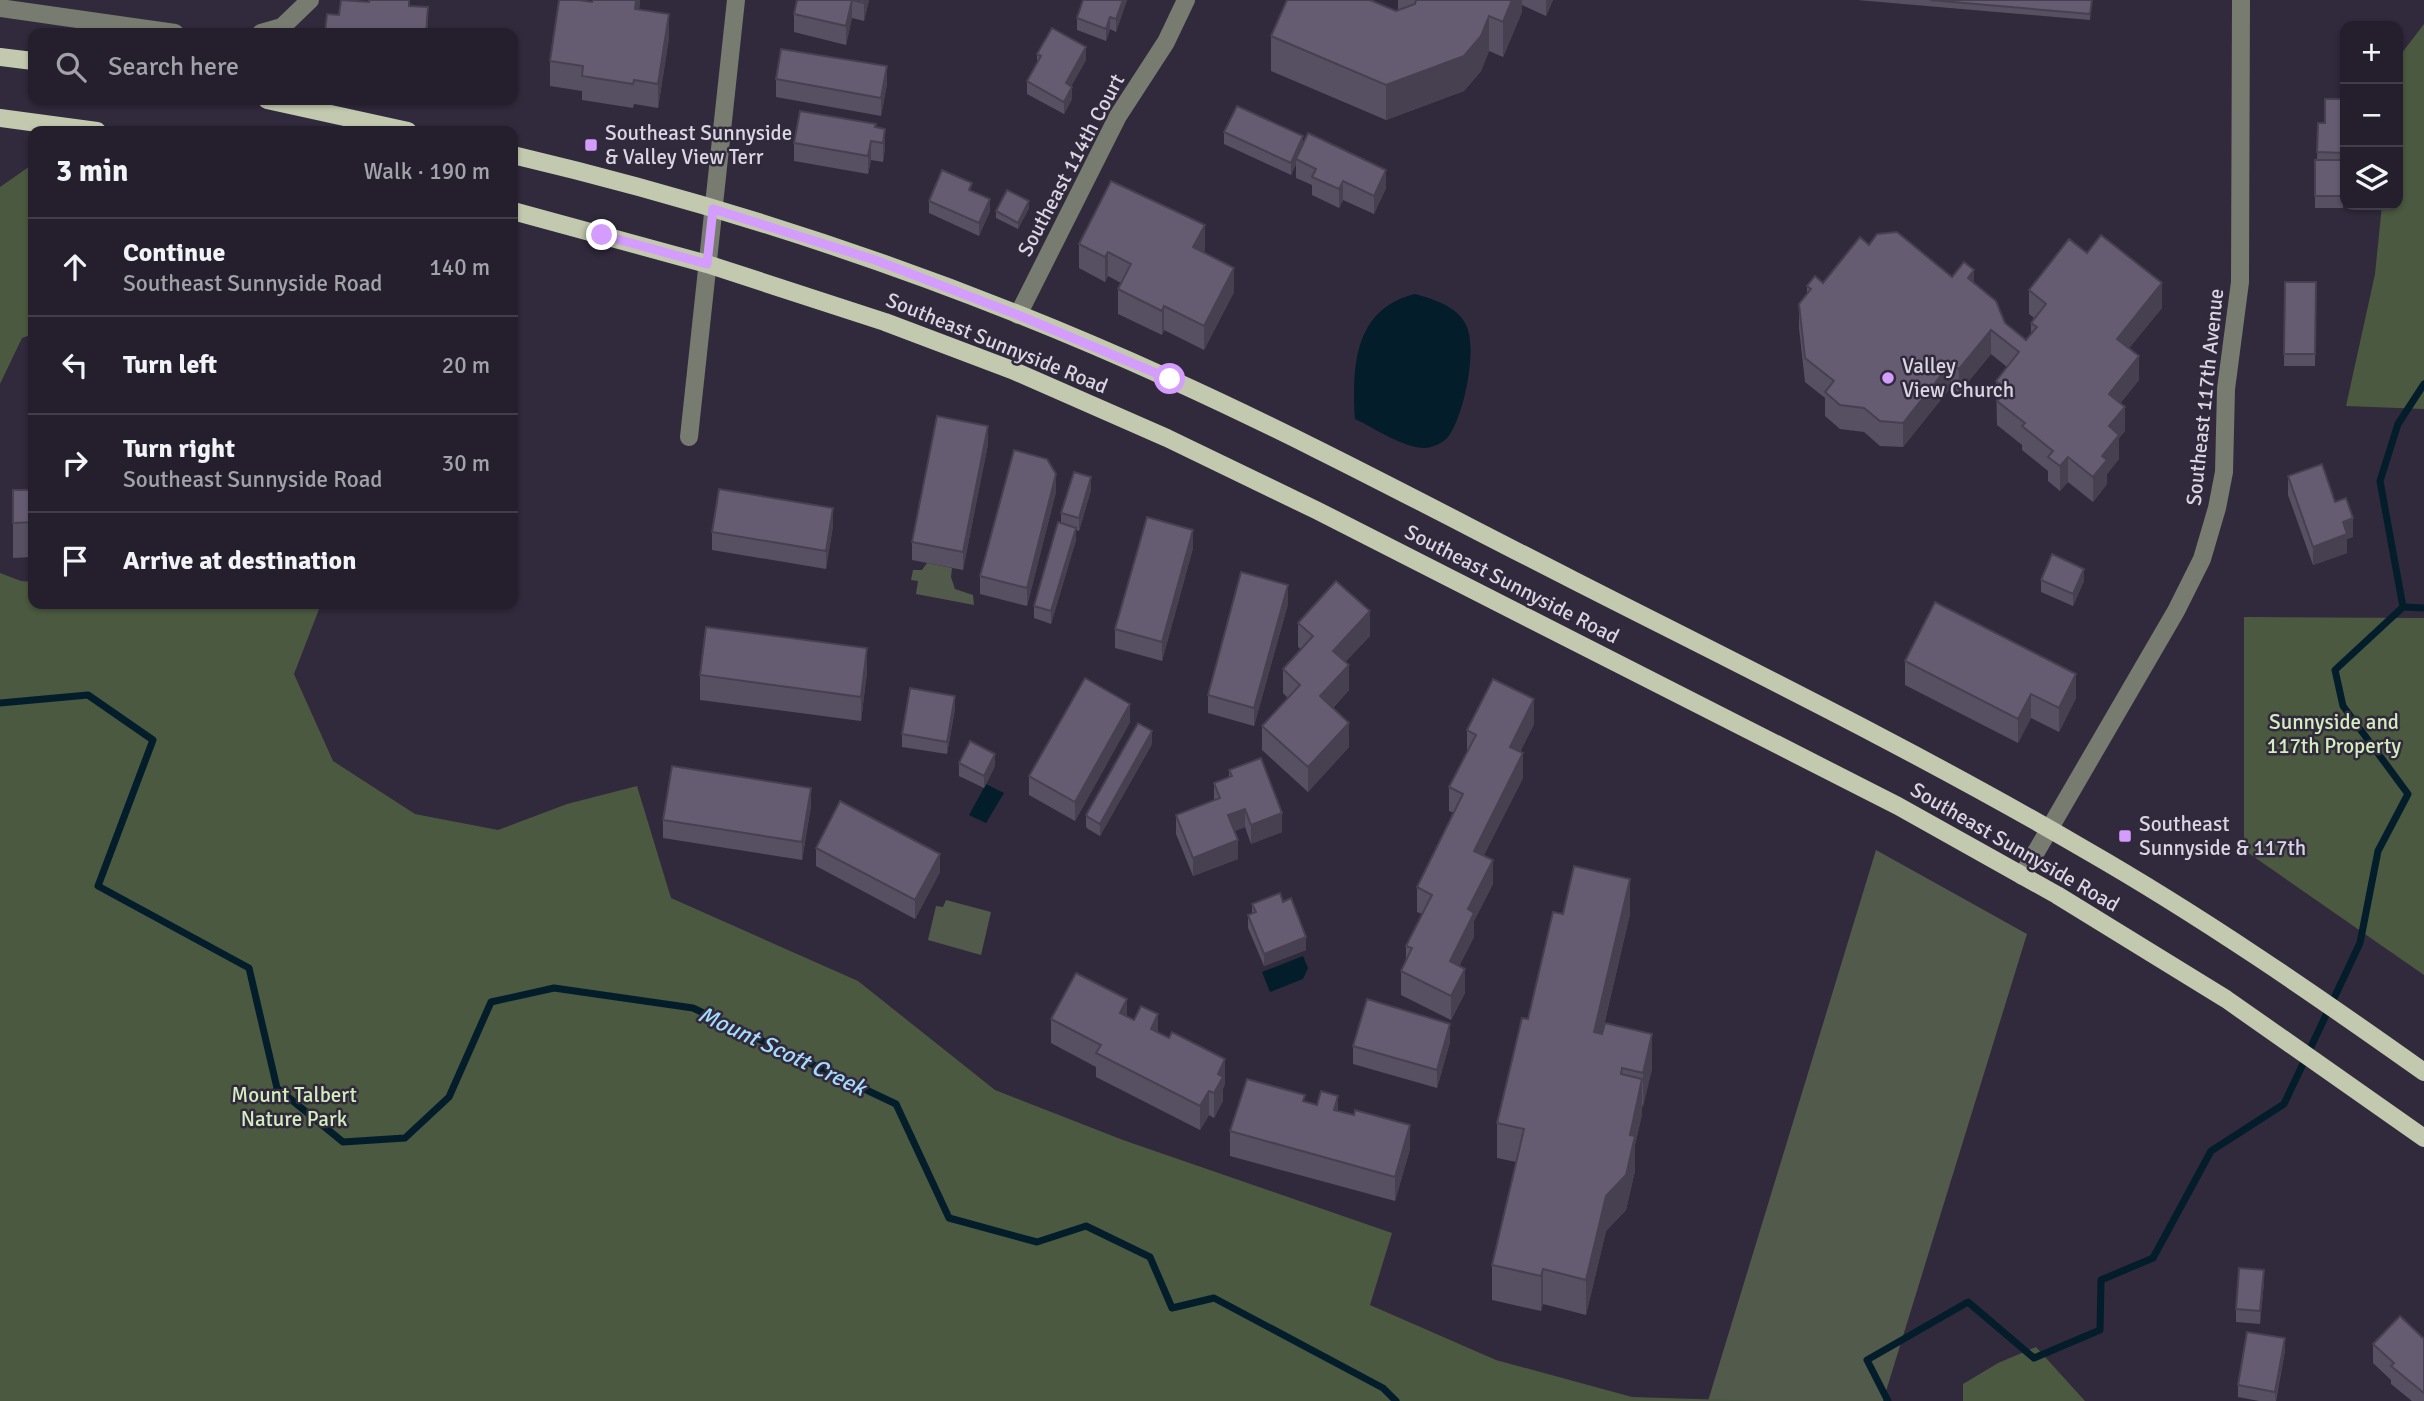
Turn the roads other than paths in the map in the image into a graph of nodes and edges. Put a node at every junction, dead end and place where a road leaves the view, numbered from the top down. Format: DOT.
graph roads {
  1 [pos="310,0"];
  2 [pos="736,0"];
  3 [pos="1186,0"];
  4 [pos="2241,0"];
  5 [pos="0,8"];
  6 [pos="140,28"];
  7 [pos="278,28"];
  8 [pos="0,57"];
  9 [pos="28,60"];
  10 [pos="290,105"];
  11 [pos="0,118"];
  12 [pos="60,126"];
  13 [pos="385,126"];
  14 [pos="518,156"];
  15 [pos="713,209"];
  16 [pos="518,212"];
  17 [pos="707,264"];
  18 [pos="1018,315"];
  19 [pos="689,437"];
  20 [pos="2049,829"];
  21 [pos="2022,876"];
  22 [pos="2424,1072"];
  23 [pos="2424,1138"];
  1 -- 7 [label="street"];
  2 -- 15 [label="street"];
  3 -- 18 [label="street, Southeast 114th Court"];
  4 -- 20 [label="street, Southeast 117th Avenue"];
  5 -- 6 [label="street"];
  8 -- 9 [label="main road"];
  10 -- 13 [label="main road"];
  11 -- 12 [label="main road"];
  14 -- 15 [label="main road, Southeast Sunnyside Road"];
  15 -- 17 [label="street"];
  15 -- 18 [label="main road, Southeast Sunnyside Road"];
  16 -- 17 [label="main road, Southeast Sunnyside Road"];
  17 -- 19 [label="street"];
  17 -- 21 [label="main road, Southeast Sunnyside Road"];
  18 -- 20 [label="main road, Southeast Sunnyside Road"];
  20 -- 21 [label="street, Southeast 117th Avenue"];
  20 -- 22 [label="main road, Southeast Sunnyside Road"];
  21 -- 23 [label="main road, Southeast Sunnyside Road"];
}
